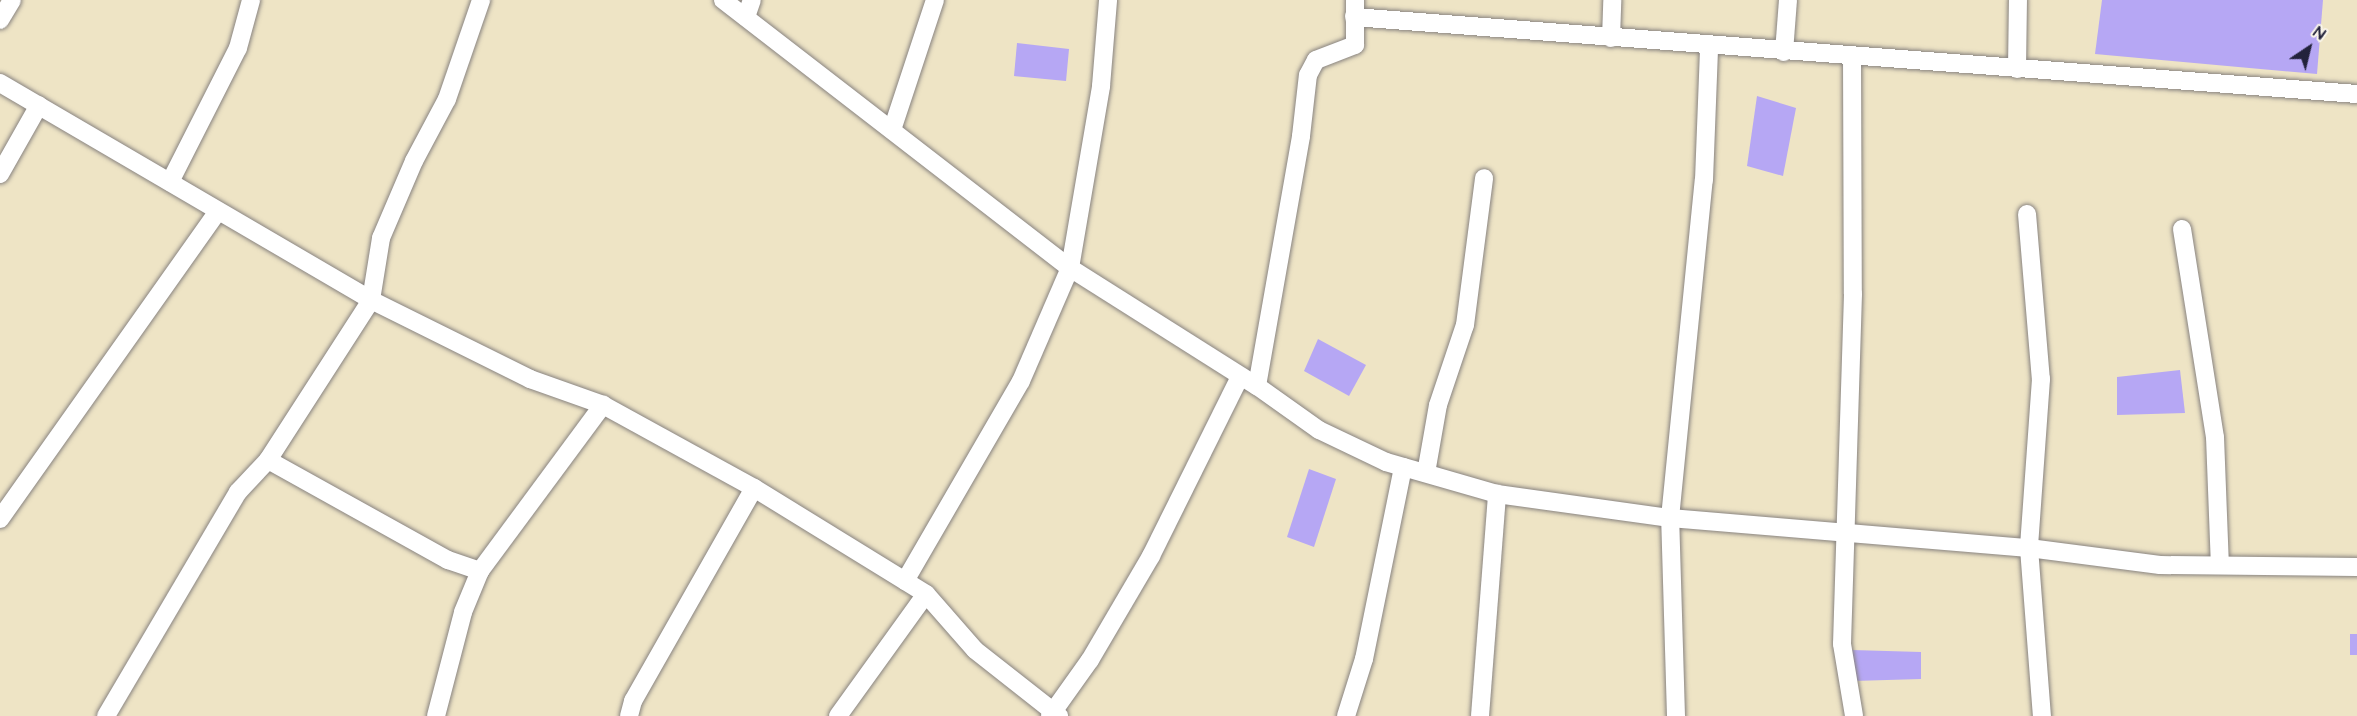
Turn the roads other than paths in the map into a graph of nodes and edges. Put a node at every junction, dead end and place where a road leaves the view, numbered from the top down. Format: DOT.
graph roads {
  1 [pos="12,0"];
  2 [pos="251,0"];
  3 [pos="481,0"];
  4 [pos="723,0"];
  5 [pos="935,0"];
  6 [pos="1108,0"];
  7 [pos="1612,0"];
  8 [pos="1788,0"];
  9 [pos="2018,0"];
  10 [pos="749,9"];
  11 [pos="1355,9"];
  12 [pos="0,20"];
  13 [pos="1611,38"];
  14 [pos="1709,47"];
  15 [pos="1784,52"];
  16 [pos="1852,57"];
  17 [pos="2017,69"];
  18 [pos="0,83"];
  19 [pos="2357,94"];
  20 [pos="39,105"];
  21 [pos="892,130"];
  22 [pos="0,174"];
  23 [pos="1484,178"];
  24 [pos="170,182"];
  25 [pos="217,212"];
  26 [pos="2027,214"];
  27 [pos="2182,229"];
  28 [pos="1070,268"];
  29 [pos="371,300"];
  30 [pos="1240,377"];
  31 [pos="1257,386"];
  32 [pos="603,405"];
  33 [pos="268,460"];
  34 [pos="1403,467"];
  35 [pos="1426,474"];
  36 [pos="754,488"];
  37 [pos="1497,494"];
  38 [pos="1670,518"];
  39 [pos="0,519"];
  40 [pos="1846,530"];
  41 [pos="2030,548"];
  42 [pos="2220,565"];
  43 [pos="2357,567"];
  44 [pos="480,571"];
  45 [pos="905,581"];
  46 [pos="926,594"];
  47 [pos="1054,715"];
  48 [pos="106,716"];
  49 [pos="436,716"];
  50 [pos="629,716"];
  51 [pos="838,716"];
  52 [pos="1346,716"];
  53 [pos="1480,716"];
  54 [pos="1676,716"];
  55 [pos="1854,716"];
  56 [pos="2042,716"];
  1 -- 12 [label="street"];
  2 -- 24 [label="street"];
  3 -- 29 [label="street"];
  4 -- 10 [label="street"];
  5 -- 21 [label="street"];
  6 -- 28 [label="street"];
  7 -- 13 [label="street"];
  8 -- 15 [label="street"];
  9 -- 17 [label="street"];
  10 -- 21 [label="street"];
  11 -- 13 [label="street"];
  11 -- 31 [label="street"];
  13 -- 14 [label="street"];
  14 -- 15 [label="street"];
  14 -- 38 [label="street"];
  15 -- 16 [label="street"];
  16 -- 17 [label="street"];
  16 -- 40 [label="street"];
  17 -- 19 [label="street"];
  18 -- 20 [label="street"];
  20 -- 22 [label="street"];
  20 -- 24 [label="street"];
  21 -- 28 [label="street"];
  23 -- 35 [label="street"];
  24 -- 25 [label="street"];
  25 -- 29 [label="street"];
  25 -- 39 [label="street"];
  26 -- 41 [label="street"];
  27 -- 42 [label="street"];
  28 -- 30 [label="street"];
  28 -- 45 [label="street"];
  29 -- 32 [label="street"];
  29 -- 33 [label="street"];
  30 -- 31 [label="street"];
  30 -- 47 [label="street"];
  31 -- 34 [label="street"];
  32 -- 36 [label="street"];
  32 -- 44 [label="street"];
  33 -- 44 [label="street"];
  33 -- 48 [label="street"];
  34 -- 35 [label="street"];
  34 -- 52 [label="street"];
  35 -- 37 [label="street"];
  36 -- 45 [label="street"];
  36 -- 50 [label="street"];
  37 -- 38 [label="street"];
  37 -- 53 [label="street"];
  38 -- 40 [label="street"];
  38 -- 54 [label="street"];
  40 -- 41 [label="street"];
  40 -- 55 [label="street"];
  41 -- 42 [label="street"];
  41 -- 56 [label="street"];
  42 -- 43 [label="street"];
  44 -- 49 [label="street"];
  45 -- 46 [label="street"];
  46 -- 47 [label="street"];
  46 -- 51 [label="street"];
}
